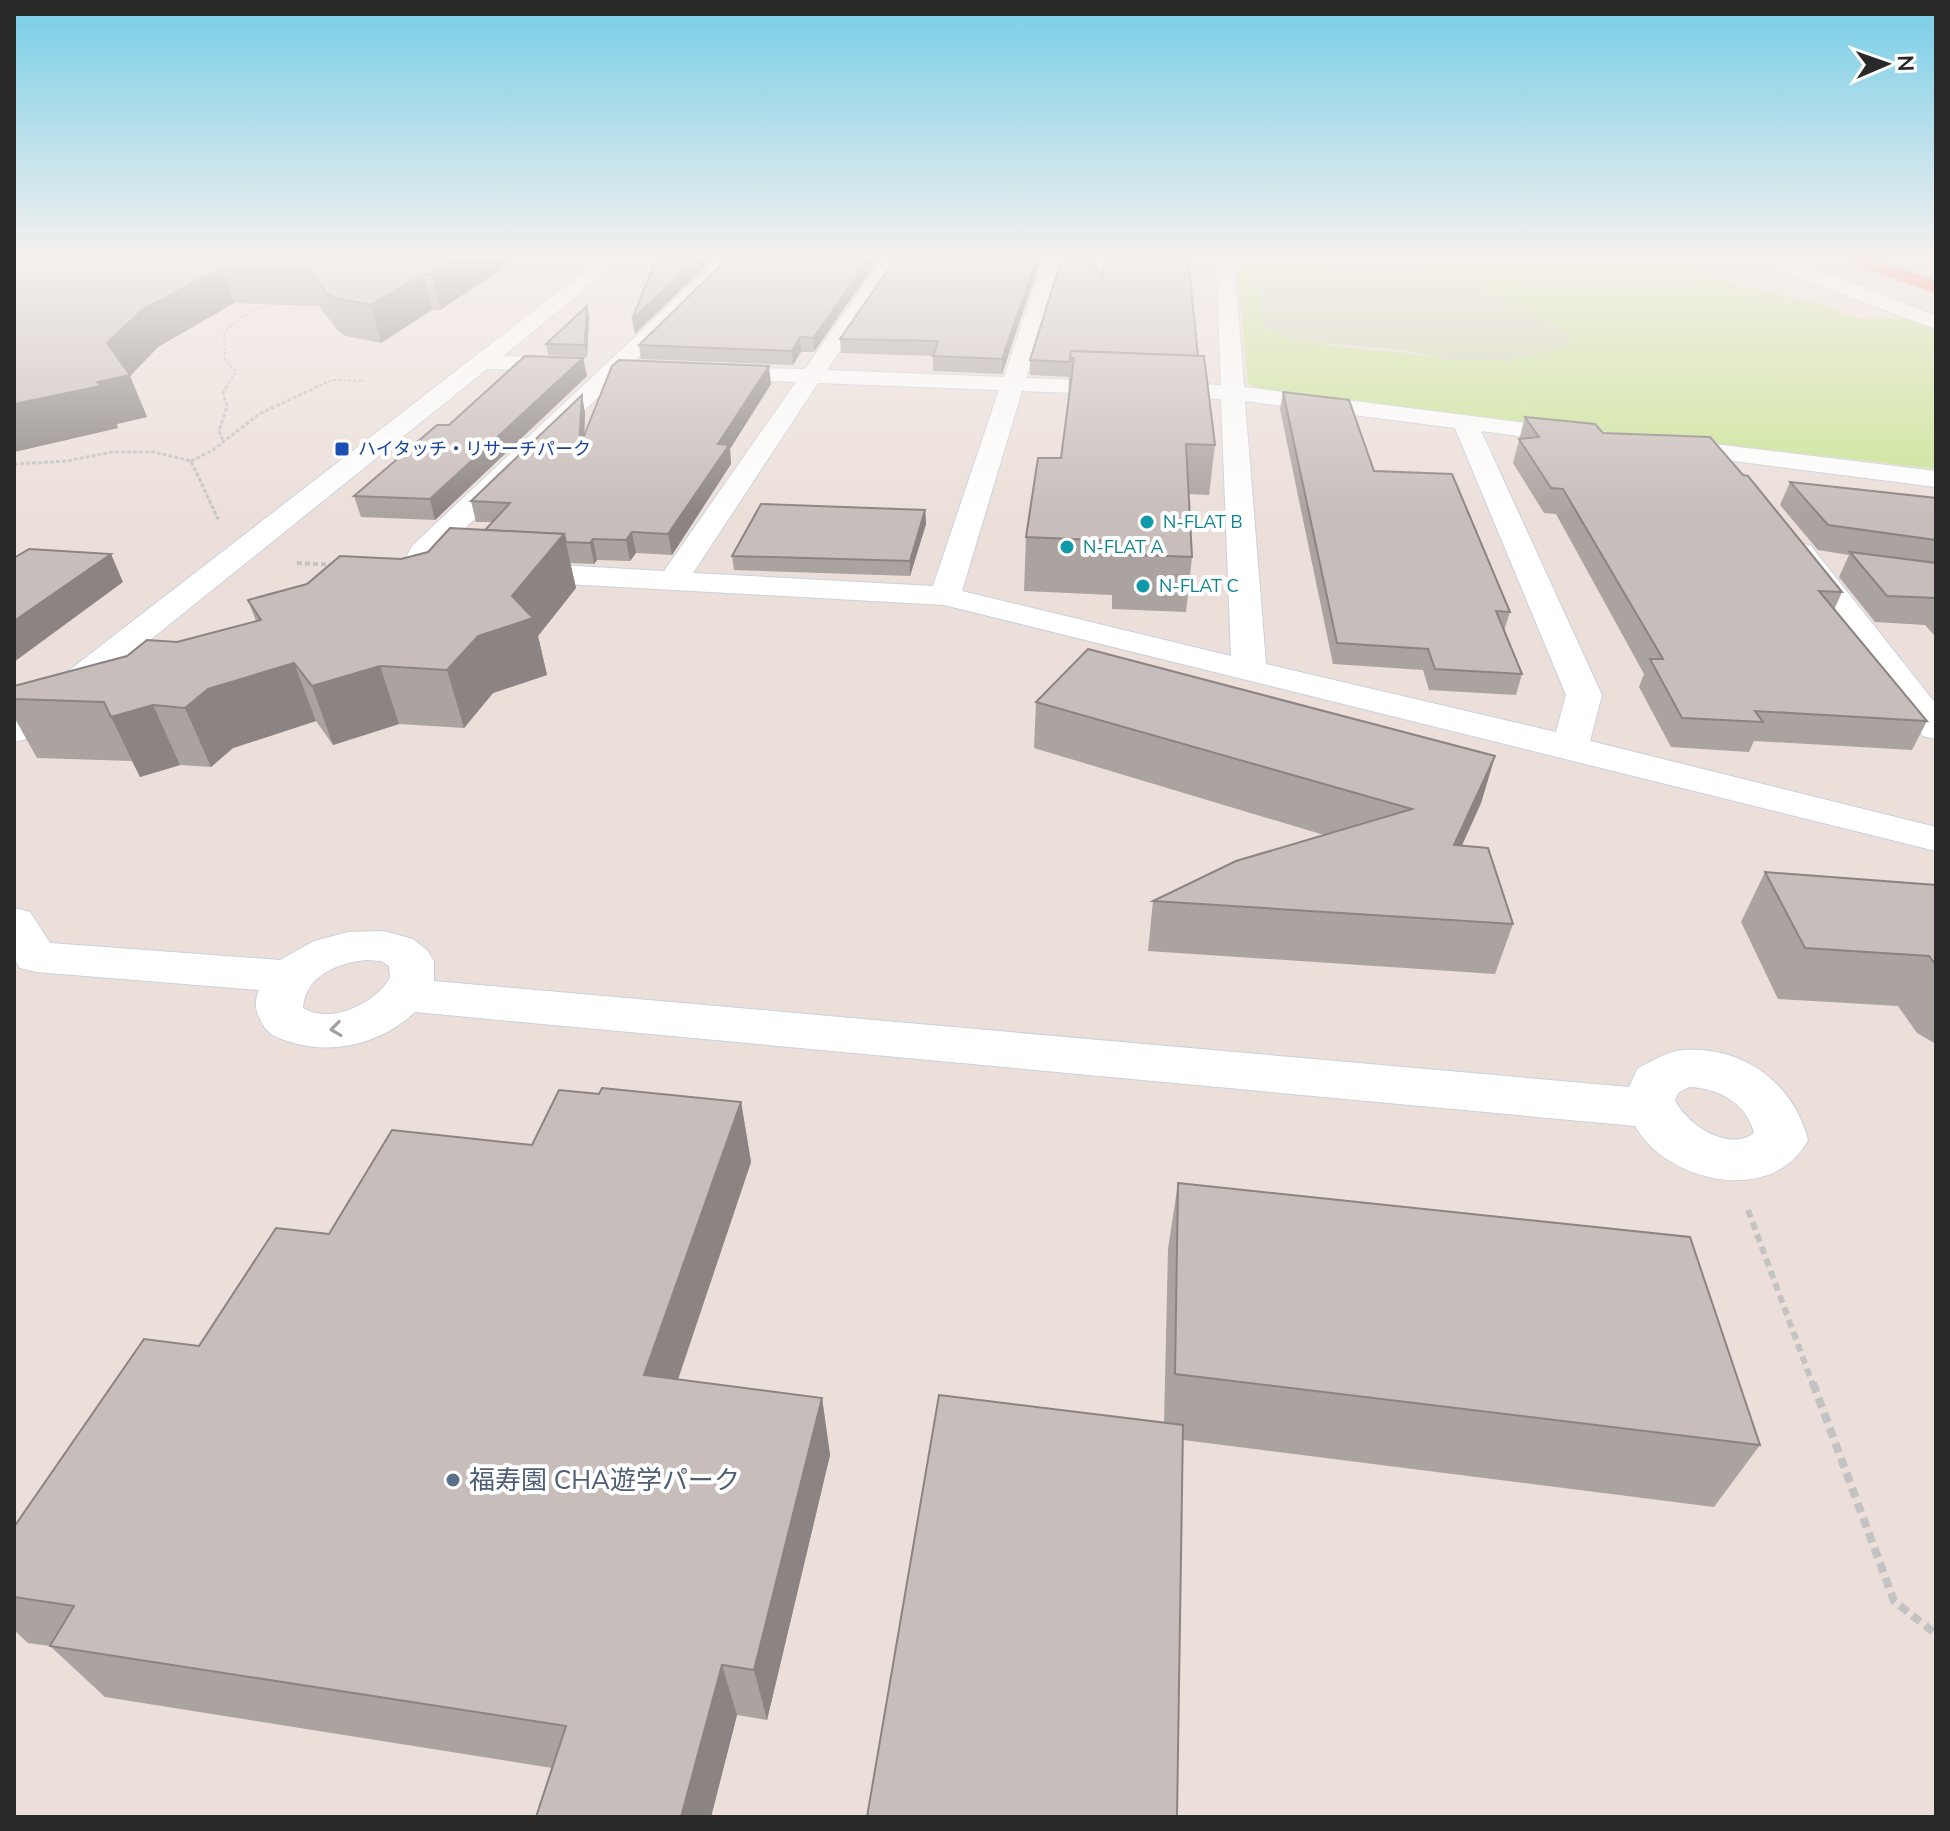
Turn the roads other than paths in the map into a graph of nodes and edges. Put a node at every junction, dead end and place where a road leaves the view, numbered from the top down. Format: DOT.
graph roads {
  1 [pos="506,343"];
  2 [pos="641,343"];
  3 [pos="833,343"];
  4 [pos="1026,343"];
  5 [pos="1231,343"];
  6 [pos="482,362"];
  7 [pos="616,367"];
  8 [pos="646,369"];
  9 [pos="690,371"];
  10 [pos="810,376"];
  11 [pos="1013,384"];
  12 [pos="1235,393"];
  13 [pos="1465,422"];
  14 [pos="1608,439"];
  15 [pos="1639,443"];
  16 [pos="1719,453"];
  17 [pos="1738,477"];
  18 [pos="1936,479"];
  19 [pos="1850,566"];
  20 [pos="673,580"];
  21 [pos="945,596"];
  22 [pos="1249,671"];
  23 [pos="14,700"];
  24 [pos="50,703"];
  25 [pos="1936,728"];
  26 [pos="14,731"];
  27 [pos="1570,747"];
  28 [pos="1936,839"];
  29 [pos="14,922"];
  30 [pos="290,977"];
  31 [pos="404,995"];
  32 [pos="1651,1108"];
  1 -- 6 [label="street"];
  2 -- 7 [label="street"];
  3 -- 10 [label="street"];
  4 -- 11 [label="street"];
  5 -- 12 [label="street"];
  6 -- 7 [label="street"];
  6 -- 24 [label="street"];
  7 -- 8 [label="street"];
  7 -- 20 [label="street"];
  9 -- 10 [label="street"];
  10 -- 11 [label="street"];
  10 -- 20 [label="street"];
  11 -- 12 [label="street"];
  11 -- 21 [label="street"];
  12 -- 13 [label="street"];
  12 -- 22 [label="street"];
  13 -- 14 [label="street"];
  13 -- 27 [label="street"];
  15 -- 16 [label="street"];
  16 -- 17 [label="street"];
  16 -- 18 [label="street"];
  19 -- 25 [label="street"];
  20 -- 21 [label="street"];
  21 -- 22 [label="street"];
  22 -- 27 [label="street"];
  23 -- 24 [label="street"];
  24 -- 26 [label="street"];
  27 -- 28 [label="street"];
  29 -- 30 [label="street"];
  30 -- 31 [label="street"];
  31 -- 30 [label="street, one-way"];
  31 -- 32 [label="street"];
}
